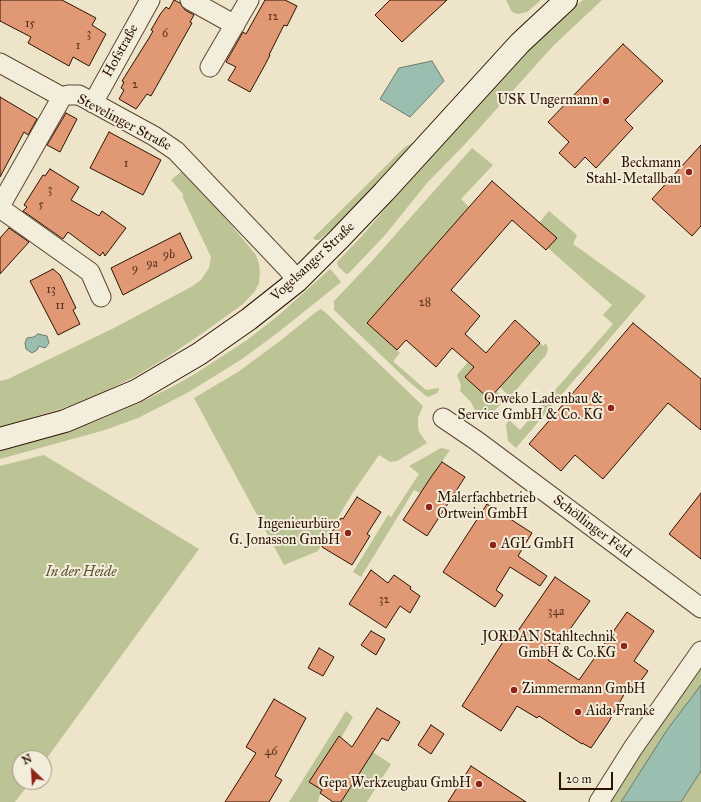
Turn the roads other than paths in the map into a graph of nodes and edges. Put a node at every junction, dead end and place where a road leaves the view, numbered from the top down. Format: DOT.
graph roads {
  1 [pos="150,0"];
  2 [pos="190,0"];
  3 [pos="249,0"];
  4 [pos="566,0"];
  5 [pos="235,25"];
  6 [pos="0,64"];
  7 [pos="210,67"];
  8 [pos="62,97"];
  9 [pos="93,103"];
  10 [pos="0,207"];
  11 [pos="297,281"];
  12 [pos="101,297"];
  13 [pos="443,418"];
  14 [pos="0,439"];
  15 [pos="701,608"];
  16 [pos="701,651"];
  17 [pos="600,802"];
  1 -- 9 [label="street, Hofstraße"];
  2 -- 5 [label="street"];
  3 -- 5 [label="street"];
  4 -- 11 [label="main road, Vogelsanger Straße"];
  5 -- 7 [label="street"];
  6 -- 8 [label="street, Stevelinger Straße"];
  8 -- 9 [label="street, Stevelinger Straße"];
  8 -- 10 [label="street"];
  9 -- 11 [label="street, Stevelinger Straße"];
  10 -- 12 [label="street"];
  11 -- 14 [label="main road, Vogelsanger Straße"];
  13 -- 15 [label="street, Schöllinger Feld"];
  16 -- 17 [label="street"];
}
